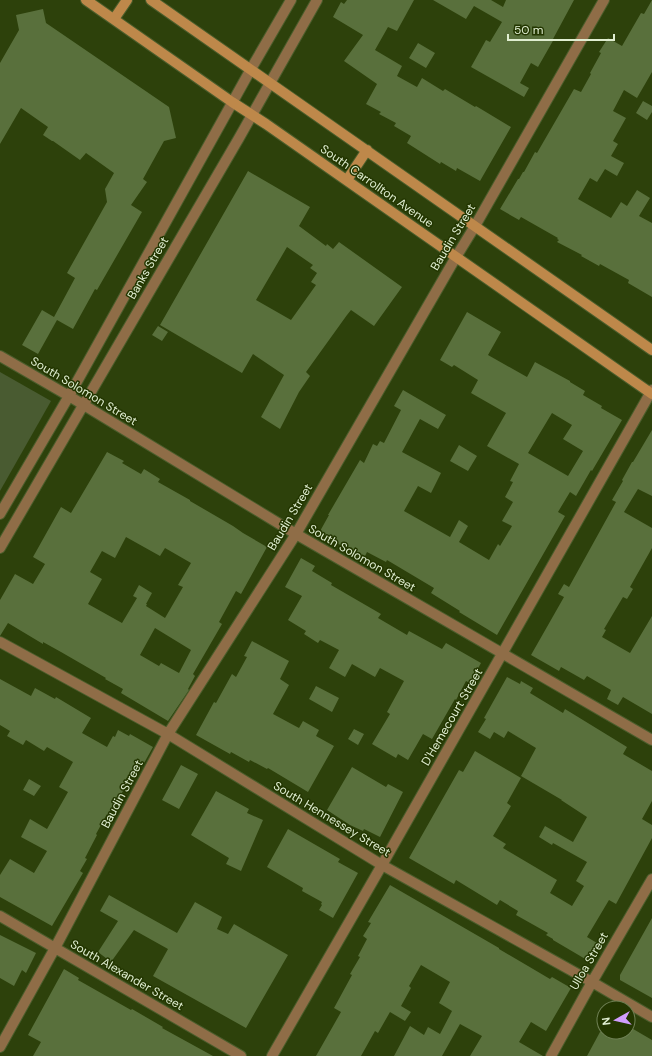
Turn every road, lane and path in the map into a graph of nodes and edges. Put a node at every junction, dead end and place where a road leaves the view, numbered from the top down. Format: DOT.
graph roads {
  1 [pos="86,0"];
  2 [pos="127,0"];
  3 [pos="151,0"];
  4 [pos="291,0"];
  5 [pos="317,0"];
  6 [pos="604,0"];
  7 [pos="114,19"];
  8 [pos="251,69"];
  9 [pos="270,82"];
  10 [pos="232,102"];
  11 [pos="252,114"];
  12 [pos="367,150"];
  13 [pos="347,180"];
  14 [pos="475,226"];
  15 [pos="456,257"];
  16 [pos="652,350"];
  17 [pos="0,356"];
  18 [pos="651,392"];
  19 [pos="69,396"];
  20 [pos="84,405"];
  21 [pos="0,514"];
  22 [pos="296,534"];
  23 [pos="0,548"];
  24 [pos="0,642"];
  25 [pos="502,654"];
  26 [pos="168,734"];
  27 [pos="652,740"];
  28 [pos="382,865"];
  29 [pos="652,879"];
  30 [pos="0,916"];
  31 [pos="55,948"];
  32 [pos="592,982"];
  33 [pos="652,1017"];
  34 [pos="0,1046"];
  35 [pos="241,1056"];
  36 [pos="272,1056"];
  37 [pos="551,1056"];
  1 -- 7 [label="main road, South Carrollton Avenue"];
  2 -- 7 [label="main road"];
  3 -- 8 [label="main road, South Carrollton Avenue"];
  4 -- 8 [label="street, Banks Street"];
  5 -- 9 [label="street, Banks Street"];
  6 -- 14 [label="street, Baudin Street"];
  7 -- 10 [label="main road, South Carrollton Avenue"];
  8 -- 9 [label="main road, South Carrollton Avenue"];
  8 -- 10 [label="street, Banks Street"];
  9 -- 11 [label="street, Banks Street"];
  9 -- 12 [label="main road, South Carrollton Avenue"];
  10 -- 11 [label="main road, South Carrollton Avenue"];
  10 -- 19 [label="street, Banks Street"];
  11 -- 13 [label="main road, South Carrollton Avenue"];
  11 -- 20 [label="street, Banks Street"];
  12 -- 13 [label="main road"];
  12 -- 14 [label="main road, South Carrollton Avenue"];
  13 -- 15 [label="main road, South Carrollton Avenue"];
  14 -- 15 [label="street, Baudin Street"];
  14 -- 16 [label="main road, South Carrollton Avenue"];
  15 -- 18 [label="main road, South Carrollton Avenue"];
  15 -- 22 [label="street, Baudin Street"];
  17 -- 19 [label="street, South Solomon Street"];
  18 -- 25 [label="street, D'Hemecourt Street"];
  19 -- 20 [label="street, South Solomon Street"];
  19 -- 21 [label="street, Banks Street"];
  20 -- 22 [label="street, South Solomon Street"];
  20 -- 23 [label="street, Banks Street"];
  22 -- 25 [label="street, South Solomon Street"];
  22 -- 26 [label="street, Baudin Street"];
  24 -- 26 [label="street, South Hennessey Street"];
  25 -- 27 [label="street, South Solomon Street"];
  25 -- 28 [label="street, D'Hemecourt Street"];
  26 -- 28 [label="street, South Hennessey Street"];
  26 -- 31 [label="street, Baudin Street"];
  28 -- 32 [label="street, South Hennessey Street"];
  28 -- 36 [label="street, D'Hemecourt Street"];
  29 -- 32 [label="street, Ulloa Street"];
  30 -- 31 [label="street, South Alexander Street"];
  31 -- 34 [label="street, Baudin Street"];
  31 -- 35 [label="street, South Alexander Street"];
  32 -- 33 [label="street, South Hennessey Street"];
  32 -- 37 [label="street, Ulloa Street"];
}
